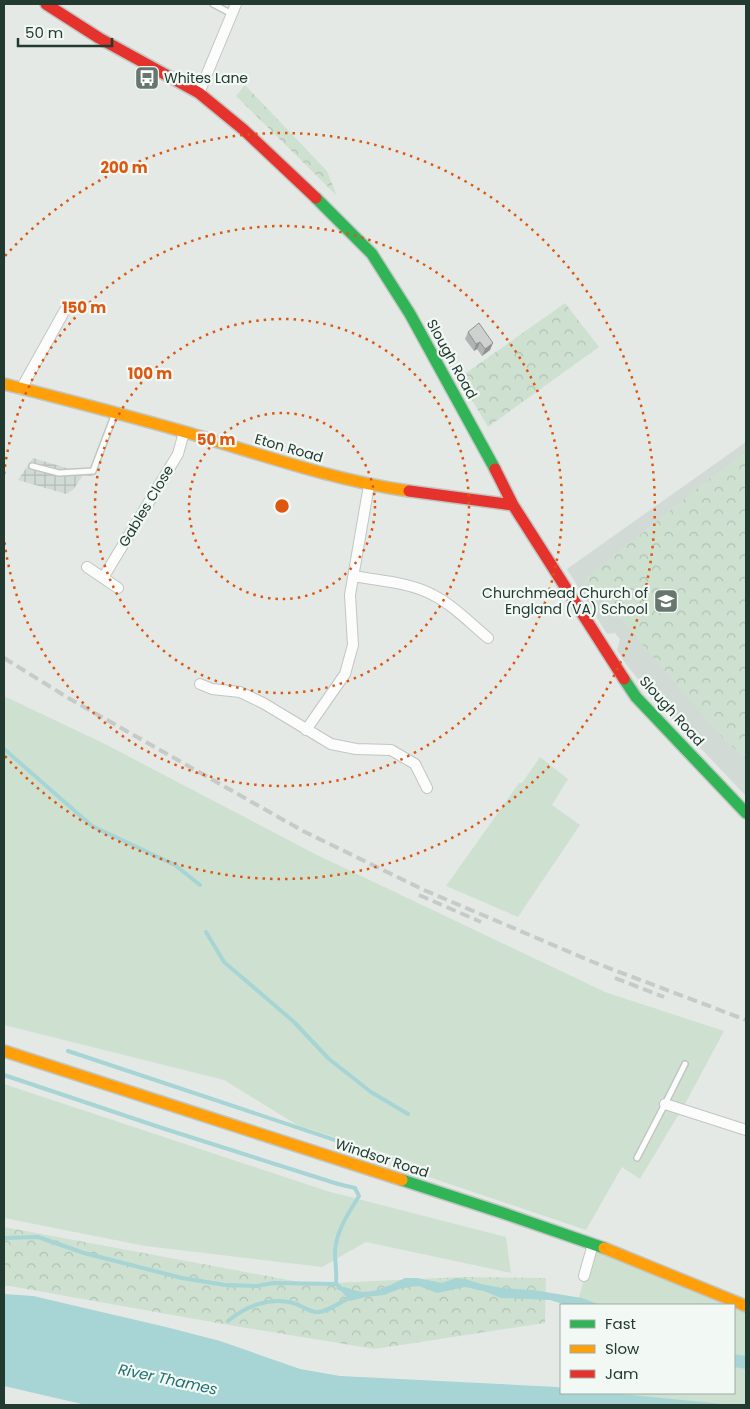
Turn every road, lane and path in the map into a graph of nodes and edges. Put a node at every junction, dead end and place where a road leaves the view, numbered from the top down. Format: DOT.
graph roads {
  1 [pos="46,4"];
  2 [pos="213,4"];
  3 [pos="234,9"];
  4 [pos="199,93"];
  5 [pos="65,310"];
  6 [pos="4,384"];
  7 [pos="21,389"];
  8 [pos="115,413"];
  9 [pos="184,432"];
  10 [pos="32,466"];
  11 [pos="369,485"];
  12 [pos="513,505"];
  13 [pos="87,567"];
  14 [pos="354,576"];
  15 [pos="103,578"];
  16 [pos="118,588"];
  17 [pos="488,638"];
  18 [pos="200,684"];
  19 [pos="306,730"];
  20 [pos="427,788"];
  21 [pos="746,813"];
  22 [pos="4,1051"];
  23 [pos="685,1064"];
  24 [pos="665,1104"];
  25 [pos="746,1130"];
  26 [pos="636,1158"];
  27 [pos="593,1244"];
  28 [pos="584,1276"];
  29 [pos="746,1306"];
  1 -- 4 [label="main road, Slough Road"];
  2 -- 3 [label="lane"];
  3 -- 4 [label="street"];
  4 -- 12 [label="main road, Slough Road"];
  5 -- 7 [label="street"];
  6 -- 7 [label="main road, Eton Road"];
  7 -- 8 [label="main road, Eton Road"];
  8 -- 9 [label="main road, Eton Road"];
  8 -- 10 [label="lane"];
  9 -- 11 [label="main road, Eton Road"];
  9 -- 15 [label="street, Gables Close"];
  11 -- 12 [label="main road, Eton Road"];
  11 -- 14 [label="street"];
  12 -- 21 [label="main road, Slough Road"];
  13 -- 15 [label="street"];
  14 -- 17 [label="street"];
  14 -- 19 [label="street"];
  15 -- 16 [label="street"];
  18 -- 19 [label="street"];
  19 -- 20 [label="street"];
  22 -- 27 [label="main road, Windsor Road"];
  23 -- 24 [label="lane"];
  24 -- 25 [label="street"];
  24 -- 26 [label="lane"];
  27 -- 28 [label="street"];
  27 -- 29 [label="main road, Windsor Road"];
}
